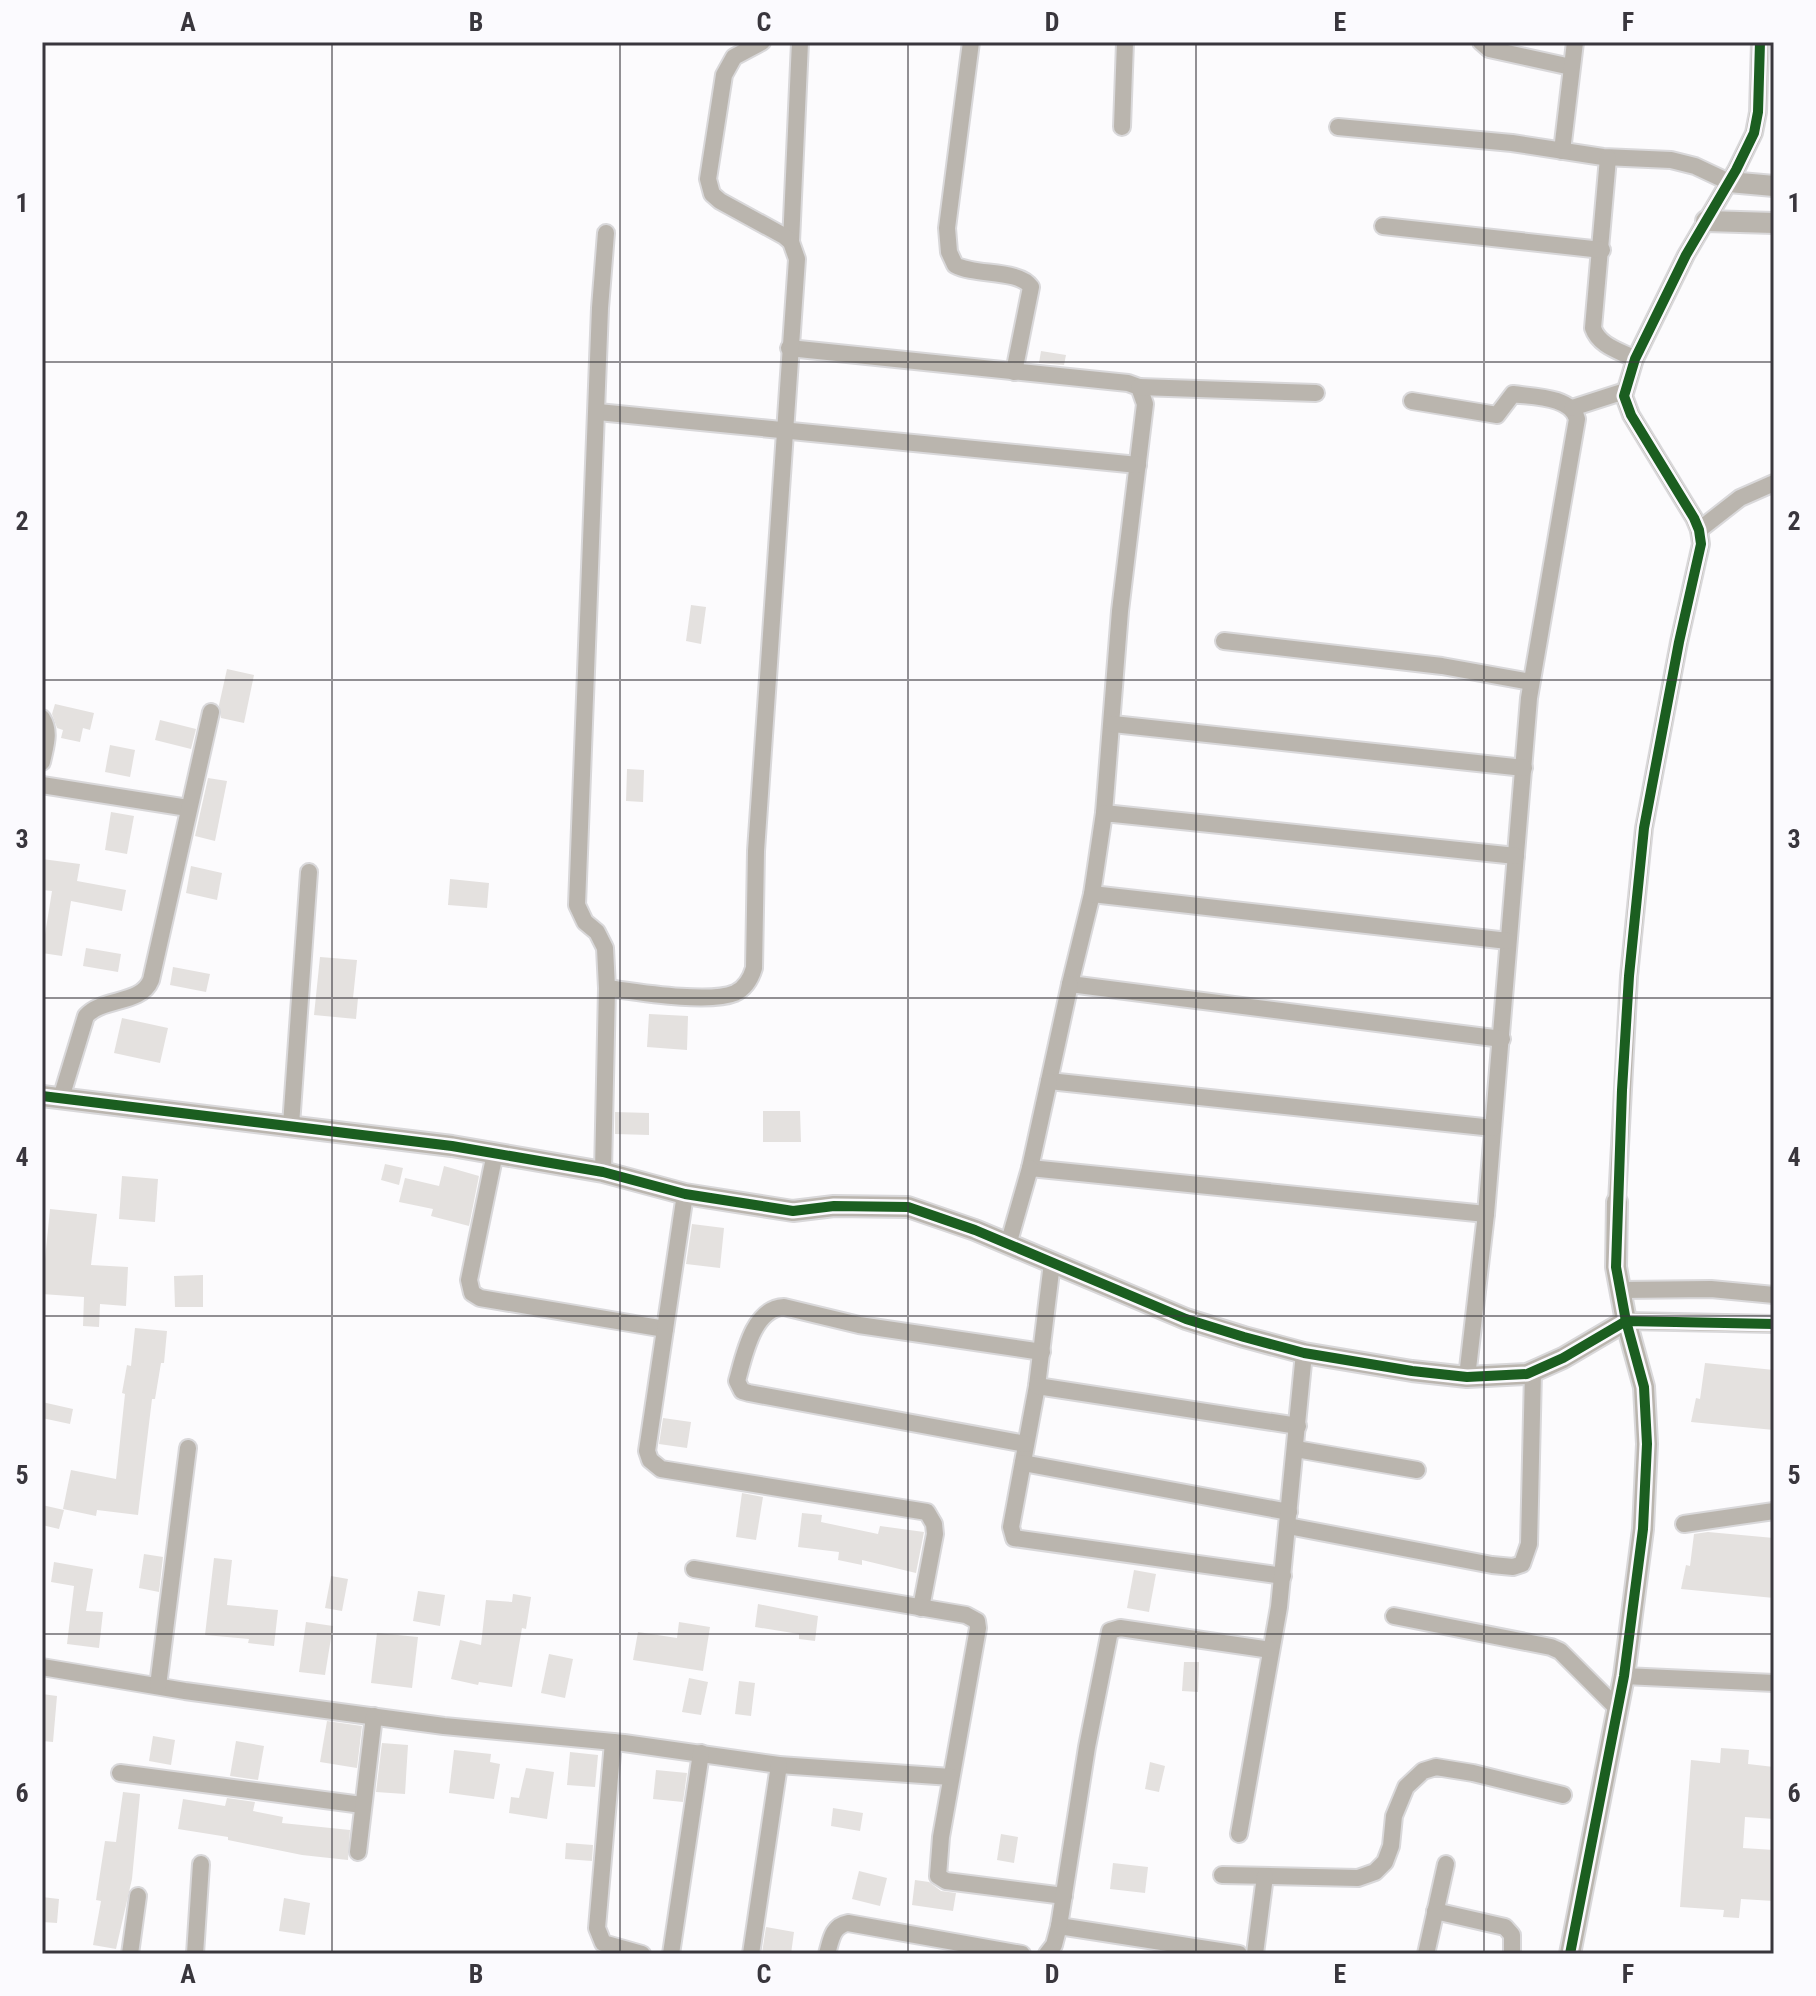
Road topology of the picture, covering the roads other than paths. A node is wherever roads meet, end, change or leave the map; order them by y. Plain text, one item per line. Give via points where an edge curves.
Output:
1 (762, 42) edge
2 (800, 42) edge
3 (971, 42) edge
4 (1125, 42) edge
5 (1481, 42) edge
6 (1575, 42) edge
7 (1760, 42) edge
8 (1571, 67) junction
9 (1122, 127) dead end
10 (1338, 127) dead end
11 (1562, 151) junction
12 (1608, 158) junction
13 (1729, 182) junction
14 (1774, 186) edge
15 (1706, 221) junction
16 (1774, 223) edge
17 (1383, 226) dead end
18 (606, 233) dead end
19 (791, 242) junction
20 (1602, 250) junction
21 (789, 348) junction
22 (1635, 359) junction
23 (1014, 372) junction
24 (1139, 387) junction
25 (1625, 391) junction
26 (1316, 393) dead end
27 (1412, 401) dead end
28 (1572, 408) junction
29 (598, 412) junction
30 (785, 431) junction
31 (1138, 465) junction
32 (1774, 483) edge
33 (1699, 530) junction
34 (1224, 641) dead end
35 (1531, 682) junction
36 (211, 712) dead end
37 (42, 718) edge
38 (1113, 724) junction
39 (42, 762) edge
40 (1524, 768) junction
41 (42, 785) edge
42 (188, 808) junction
43 (1104, 813) junction
44 (1516, 856) junction
45 (309, 872) dead end
46 (1092, 894) junction
47 (1508, 941) junction
48 (1070, 984) junction
49 (607, 988) junction
50 (1502, 1039) junction
51 (1049, 1081) junction
52 (52, 1097) edge
53 (291, 1125) junction
54 (1493, 1128) junction
55 (495, 1153) junction
56 (1030, 1168) junction
57 (603, 1172) junction
58 (685, 1194) junction
59 (1617, 1202) joint
60 (1486, 1214) junction
61 (1008, 1245) junction
62 (1052, 1263) junction
63 (1620, 1290) junction
64 (1774, 1295) edge
65 (1626, 1321) junction
66 (1774, 1324) edge
67 (665, 1329) junction
68 (1042, 1352) junction
69 (1304, 1353) junction
70 (1533, 1372) junction
71 (1467, 1377) junction
72 (1037, 1386) junction
73 (1298, 1426) junction
74 (1026, 1444) junction
75 (188, 1448) dead end
76 (1296, 1449) junction
77 (1023, 1463) junction
78 (1417, 1470) dead end
79 (1774, 1511) edge
80 (1288, 1519) junction
81 (1684, 1524) dead end
82 (694, 1569) dead end
83 (1283, 1576) junction
84 (921, 1608) junction
85 (1394, 1616) dead end
86 (1271, 1650) junction
87 (42, 1667) edge
88 (1624, 1676) junction
89 (1774, 1683) edge
90 (158, 1686) junction
91 (1618, 1709) junction
92 (374, 1716) junction
93 (613, 1742) junction
94 (701, 1753) junction
95 (779, 1765) junction
96 (120, 1773) dead end
97 (951, 1777) junction
98 (1563, 1795) dead end
99 (362, 1805) junction
100 (1239, 1834) dead end
101 (358, 1852) dead end
102 (201, 1864) dead end
103 (1446, 1864) dead end
104 (1222, 1875) dead end
105 (1265, 1876) junction
106 (138, 1896) dead end
107 (1064, 1896) junction
108 (1435, 1911) junction
109 (1059, 1926) junction
110 (130, 1954) edge
111 (195, 1954) edge
112 (642, 1954) edge
113 (671, 1954) edge
114 (751, 1954) edge
115 (827, 1954) edge
116 (1022, 1954) edge
117 (1047, 1954) edge
118 (1239, 1954) edge
119 (1255, 1954) edge
120 (1426, 1954) edge
121 (1512, 1954) edge
122 (1570, 1954) edge

1 - 19 street via 734,57 724,75 708,179 720,201
2 - 19 street
3 - 23 street via 948,244 955,265 964,270 1021,279 1031,287
4 - 9 street
5 - 8 street via 1489,49
6 - 8 street
7 - 13 street via 1754,133
8 - 11 street
10 - 11 street
11 - 12 street
12 - 13 street via 1685,162
12 - 20 street
13 - 14 street
13 - 15 street
15 - 16 street
15 - 22 street
17 - 20 street
18 - 29 street
19 - 21 street via 797,259
20 - 22 street via 1593,328 1605,344
21 - 23 street
21 - 30 street
22 - 25 street
23 - 24 street
24 - 26 street
24 - 31 street via 1145,404
25 - 28 street
25 - 33 street via 1631,415
27 - 28 street via 1497,415 1513,394
28 - 35 street via 1577,419
29 - 30 street
29 - 49 street via 577,905 605,948
30 - 31 street
30 - 49 street via 756,851 754,968 743,987 716,997
31 - 38 street
32 - 33 street via 1740,498
33 - 59 street via 1697,567 1644,828 1629,976
34 - 35 street via 1442,666
35 - 40 street
36 - 42 street
37 - 39 street via 47,736
38 - 40 street
38 - 43 street
40 - 44 street
41 - 42 street
42 - 52 street via 149,986 86,1016
43 - 44 street
43 - 46 street
44 - 47 street
45 - 53 street
46 - 47 street
46 - 48 street
47 - 50 street
48 - 50 street
48 - 51 street
49 - 57 street
50 - 54 street
51 - 54 street
51 - 56 street
52 - 53 street
53 - 55 street
54 - 60 street
55 - 57 street
55 - 67 street via 469,1280 472,1293
56 - 60 street
56 - 61 street
57 - 58 street
58 - 61 street via 793,1211 908,1207
58 - 67 street
59 - 63 street
60 - 71 street
61 - 62 street
62 - 68 street
62 - 69 street via 1186,1319
63 - 64 street
63 - 65 street
65 - 66 street
65 - 70 street
65 - 88 street via 1644,1387 1647,1444 1643,1529
67 - 84 street via 647,1451 653,1464 927,1512 935,1534
68 - 72 street
68 - 74 street via 773,1307 761,1318 737,1381 749,1393
69 - 71 street
69 - 73 street
70 - 71 street
70 - 80 street via 1529,1544 1522,1564 1492,1565
72 - 73 street
72 - 74 street
73 - 76 street
74 - 77 street
75 - 90 street
76 - 78 street
76 - 80 street
77 - 80 street
77 - 83 street via 1011,1527 1014,1538
79 - 81 street
80 - 83 street
82 - 84 street
83 - 86 street
84 - 97 street via 977,1621
85 - 91 street via 1551,1647
86 - 100 street
86 - 107 street via 1120,1628 1110,1631
87 - 90 street
88 - 89 street
88 - 91 street
90 - 92 street
91 - 122 street
92 - 93 street
92 - 99 street
93 - 94 street
93 - 112 street via 597,1928 603,1943
94 - 95 street
94 - 113 street
95 - 97 street
95 - 114 street
96 - 99 street
97 - 107 street via 937,1870 941,1879
98 - 105 street via 1436,1767 1406,1787 1394,1816 1391,1846 1375,1872 1358,1878
99 - 101 street
102 - 111 street
103 - 108 street
104 - 105 street
105 - 119 street
106 - 110 street
107 - 109 street
108 - 120 street
108 - 121 street via 1505,1927 1512,1935
109 - 117 street
109 - 118 street
115 - 116 street via 834,1931 848,1923

